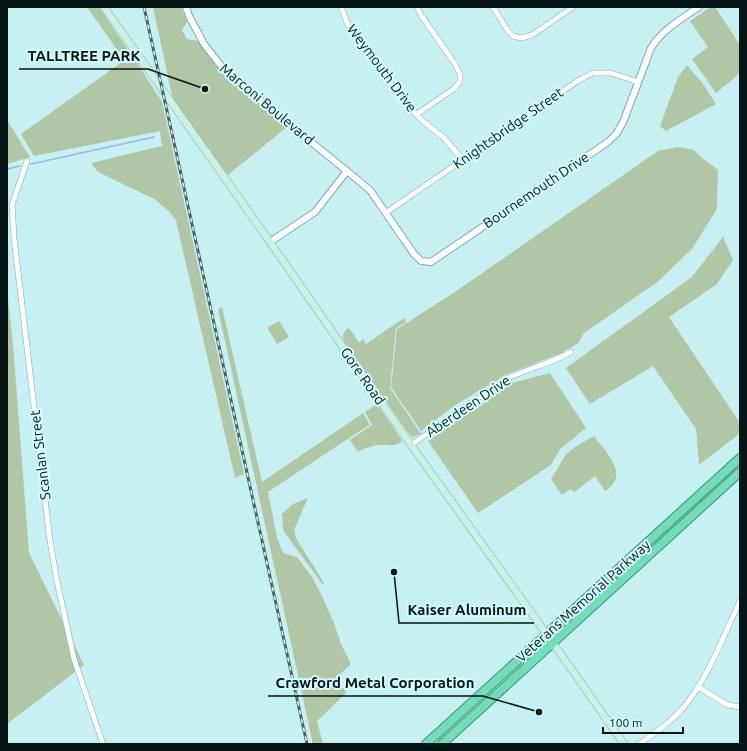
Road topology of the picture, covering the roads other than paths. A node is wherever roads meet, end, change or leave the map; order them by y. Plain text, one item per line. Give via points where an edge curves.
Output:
1 (104, 7) edge
2 (186, 7) edge
3 (341, 7) edge
4 (417, 7) edge
5 (493, 7) edge
6 (573, 7) edge
7 (699, 7) edge
8 (638, 82) junction
9 (416, 114) junction
10 (462, 160) junction
11 (27, 161) dead end
12 (348, 171) junction
13 (386, 212) junction
14 (270, 242) junction
15 (571, 352) dead end
16 (411, 445) junction
17 (740, 458) edge
18 (740, 472) edge
19 (740, 601) edge
20 (547, 634) junction
21 (553, 642) junction
22 (698, 687) junction
23 (740, 707) edge
24 (104, 744) edge
25 (426, 744) edge
26 (442, 744) edge
27 (624, 744) edge
28 (639, 744) edge

1 - 14 main road, Gore Road
2 - 12 street, Marconi Boulevard via 204,44 222,67
3 - 9 street, Weymouth Drive via 348,24
4 - 9 street via 455,64 460,81 455,88
5 - 6 street via 513,36 521,38 532,36
7 - 8 street, Bournemouth Drive via 656,39
8 - 10 street, Knightsbridge Street via 611,73 593,73
8 - 13 street, Bournemouth Drive via 624,120 608,142 431,262 417,258
9 - 10 street, Weymouth Drive via 444,138
10 - 13 street, Knightsbridge Street
11 - 24 street, Scanlan Street via 12,205 50,541 74,659
12 - 13 street, Bournemouth Drive via 370,190
12 - 14 street via 315,212
14 - 16 main road, Gore Road
15 - 16 street, Aberdeen Drive via 504,380
16 - 20 main road, Gore Road
17 - 20 highway, Veterans Memorial Parkway
18 - 21 highway, Veterans Memorial Parkway
19 - 22 street via 713,661
20 - 21 main road, Gore Road
20 - 25 highway, Veterans Memorial Parkway
21 - 26 highway, Veterans Memorial Parkway
21 - 27 main road, Gore Road
22 - 23 street via 728,705
22 - 28 street via 662,728

